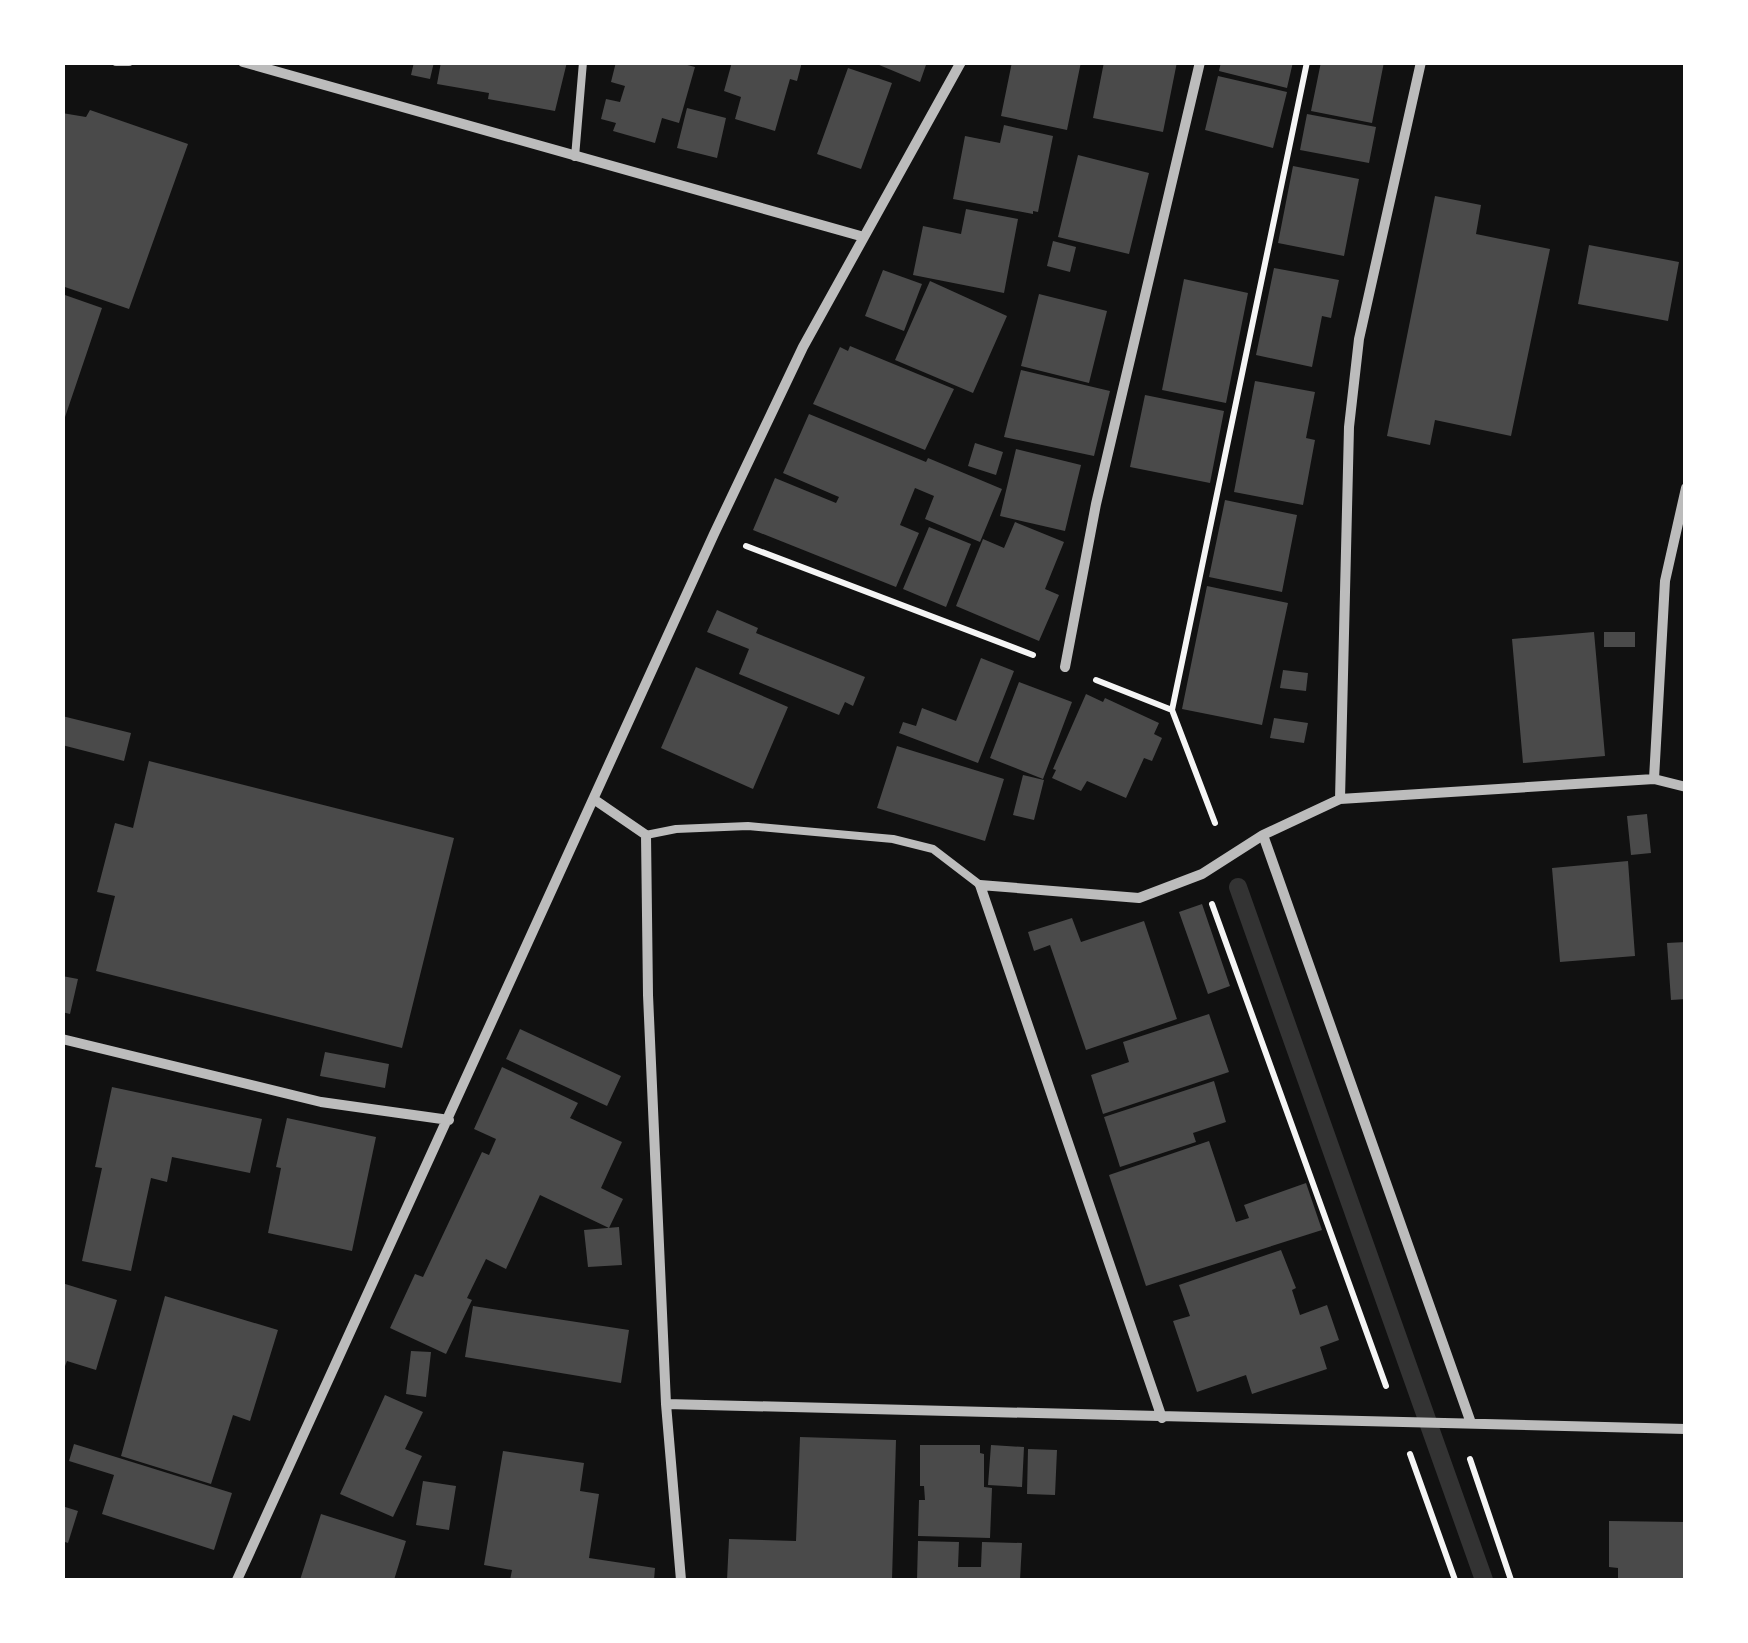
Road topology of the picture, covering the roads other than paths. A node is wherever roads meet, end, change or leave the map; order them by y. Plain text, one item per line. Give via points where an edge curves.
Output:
1 (116, 62) edge
2 (129, 62) edge
3 (243, 62) edge
4 (583, 62) edge
5 (961, 62) edge
6 (1200, 62) edge
7 (1421, 62) edge
8 (575, 157) junction
9 (864, 237) junction
10 (1686, 488) edge
11 (1065, 667) road end
12 (1654, 779) junction
13 (1686, 787) edge
14 (595, 800) junction
15 (1340, 800) junction
16 (646, 835) junction
17 (1263, 835) junction
18 (980, 885) junction
19 (62, 1039) edge
20 (449, 1120) junction
21 (666, 1404) junction
22 (1162, 1418) junction
23 (1471, 1423) junction
24 (1686, 1429) edge
25 (236, 1580) edge
26 (680, 1580) edge

1 - 2 lane
3 - 8 street
4 - 8 lane
5 - 9 street
6 - 11 street via 1096,504
7 - 15 street via 1359,339 1348,428
8 - 9 street
9 - 14 street via 803,347
10 - 12 street via 1666,581
12 - 13 street
12 - 15 street
14 - 16 street
14 - 20 street
15 - 17 street
16 - 18 lane via 748,826 893,838 933,849
16 - 21 street
17 - 18 street via 1202,874 1139,898
17 - 23 street
18 - 22 street
19 - 20 street via 321,1102
20 - 25 street
21 - 22 street
21 - 26 street
22 - 23 street
23 - 24 street

